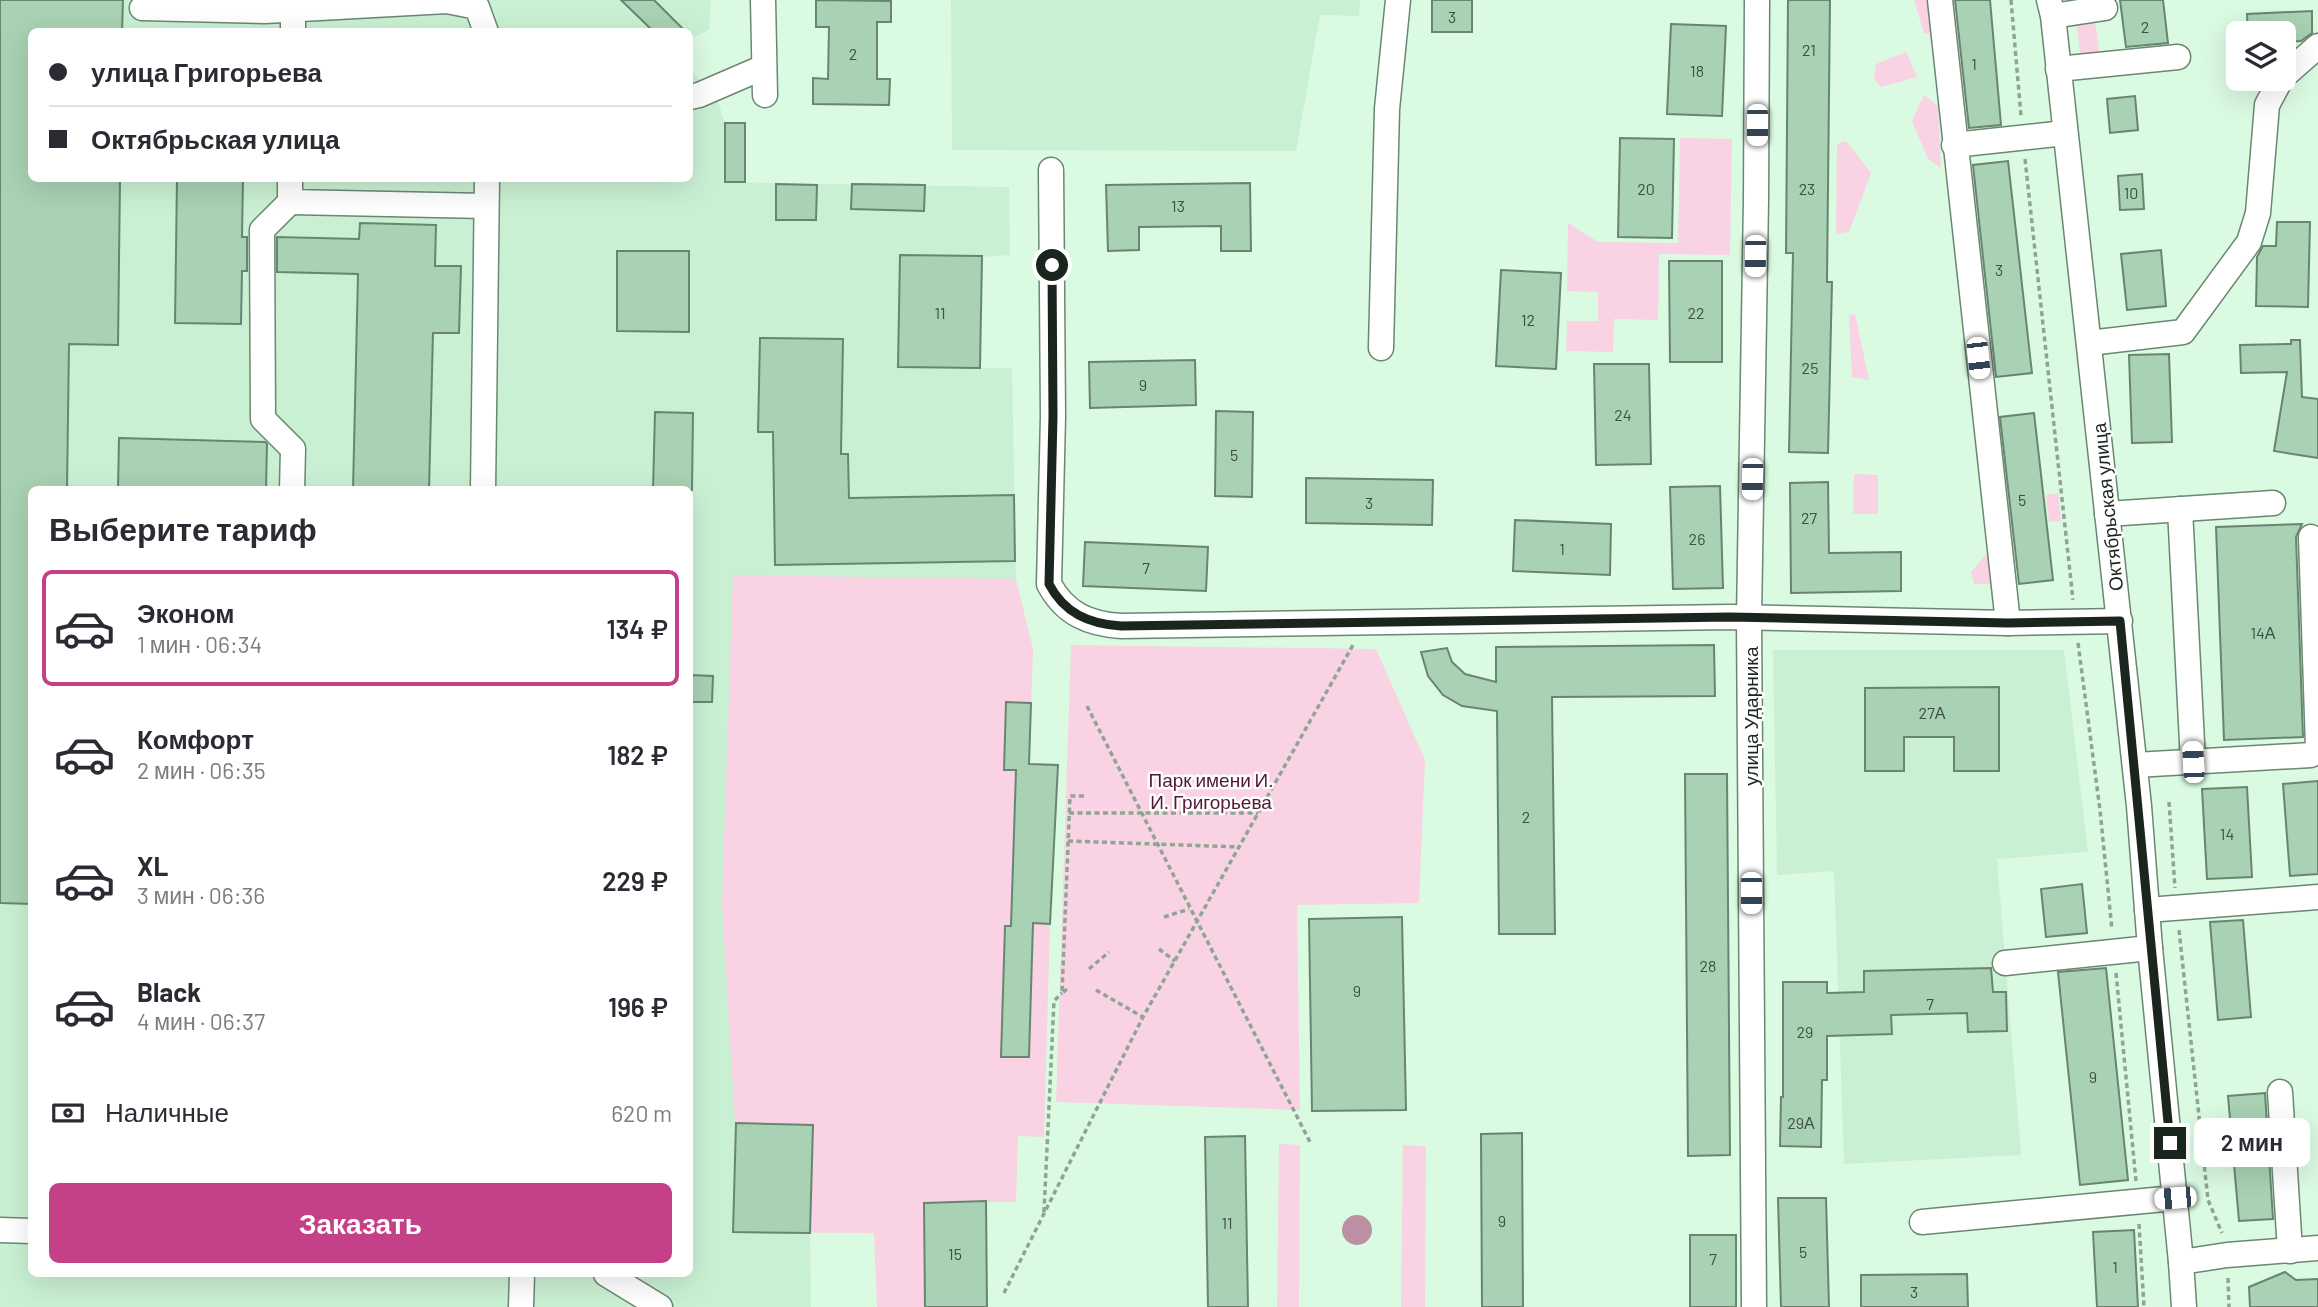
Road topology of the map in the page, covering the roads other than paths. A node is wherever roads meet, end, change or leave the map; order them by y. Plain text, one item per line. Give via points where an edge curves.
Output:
1 (763, 0) edge
2 (1398, 0) edge
3 (1757, 0) edge
4 (1940, 0) edge
5 (356, 3) edge
6 (142, 8) dead end
7 (2051, 8) edge
8 (2105, 8) dead end
9 (293, 21) edge
10 (485, 28) edge
11 (2318, 46) edge
12 (2178, 57) dead end
13 (2296, 65) edge
14 (764, 67) junction
15 (2059, 69) junction
16 (2274, 91) edge
17 (765, 95) dead end
18 (693, 96) edge
19 (2066, 134) junction
20 (1954, 145) junction
21 (1051, 170) dead end
22 (487, 182) edge
23 (290, 190) edge
24 (486, 206) junction
25 (2089, 343) junction
26 (1381, 348) dead end
27 (292, 486) edge
28 (483, 486) edge
29 (2273, 503) dead end
30 (2180, 509) junction
31 (2107, 514) junction
32 (2311, 537) dead end
33 (1749, 618) junction
34 (2316, 620) edge
35 (2120, 621) junction
36 (2008, 623) junction
37 (2193, 762) junction
38 (2135, 765) junction
39 (2318, 897) edge
40 (2147, 909) junction
41 (2150, 948) junction
42 (2005, 963) dead end
43 (2280, 1092) dead end
44 (2175, 1198) junction
45 (1922, 1222) dead end
46 (0, 1230) edge
47 (28, 1231) edge
48 (2318, 1248) edge
49 (2290, 1251) junction
50 (2181, 1262) junction
51 (522, 1277) edge
52 (611, 1277) edge
53 (521, 1307) edge
54 (660, 1307) edge
55 (1754, 1307) edge
56 (2184, 1307) edge

1 - 14 street
2 - 26 street via 1387,109
3 - 33 street, улица Ударника
4 - 20 street
5 - 9 street
5 - 10 street via 447,1 477,7
6 - 9 street via 265,12
7 - 8 street
7 - 15 street, Октябрьская улица
11 - 13 street
12 - 15 street
14 - 17 street
14 - 18 street
15 - 19 street, Октябрьская улица
16 - 25 street via 2267,105 2258,213 2242,252 2183,332
19 - 20 street
19 - 25 street, Октябрьская улица
20 - 36 street
21 - 33 street via 1049,584 1056,598 1078,616 1103,625
22 - 24 street
23 - 24 street
23 - 27 street via 262,230 263,419 293,450
24 - 28 street
25 - 31 street, Октябрьская улица
29 - 30 street
30 - 31 street
30 - 37 street
31 - 35 street, Октябрьская улица
32 - 34 street
33 - 36 street
33 - 55 street, улица Ударника
34 - 37 street via 2318,747 2311,755
35 - 36 street
35 - 38 street, Октябрьская улица
37 - 38 street
38 - 40 street, Октябрьская улица
39 - 40 street
40 - 41 street, Октябрьская улица
41 - 42 street
41 - 44 street, Октябрьская улица
43 - 49 street
44 - 45 street
44 - 50 street, Октябрьская улица
46 - 47 street
48 - 49 street
49 - 50 street
50 - 56 street, Октябрьская улица
51 - 53 street
52 - 54 street

